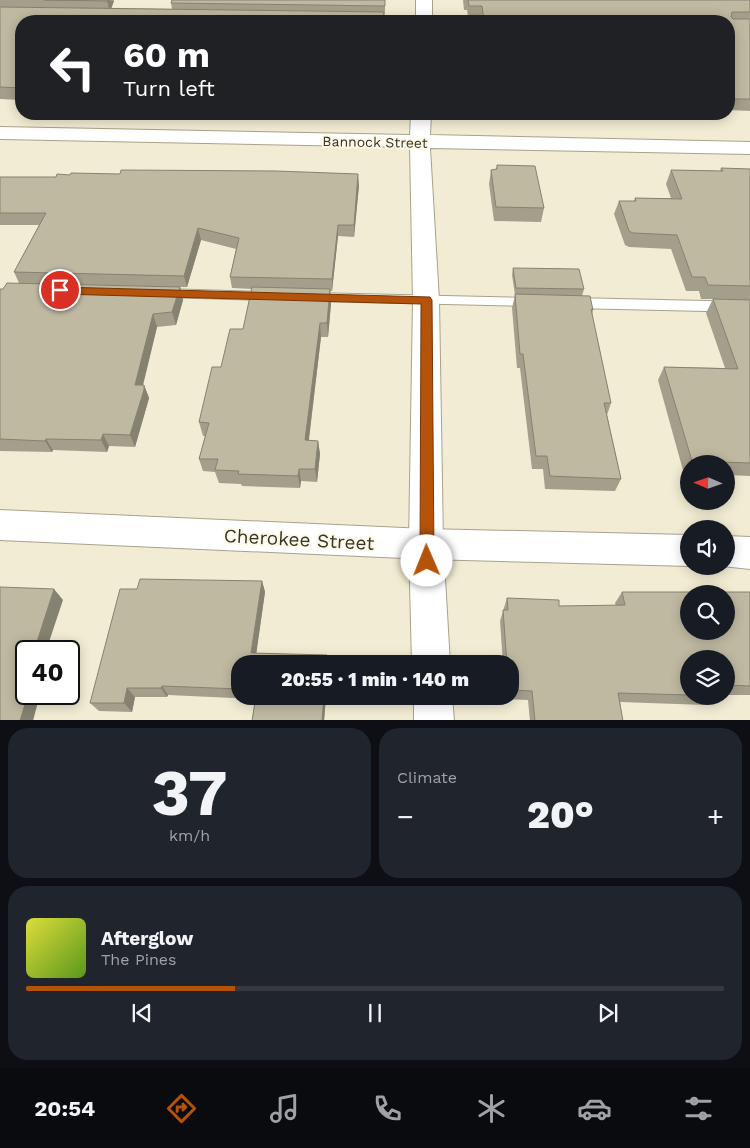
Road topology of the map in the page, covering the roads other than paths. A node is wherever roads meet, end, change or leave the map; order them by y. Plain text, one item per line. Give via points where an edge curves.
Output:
1 (424, 0) edge
2 (424, 15) edge
3 (421, 120) edge
4 (0, 134) edge
5 (420, 143) junction
6 (750, 148) edge
7 (149, 293) edge
8 (278, 296) edge
9 (298, 297) edge
10 (426, 300) junction
11 (750, 307) edge
12 (0, 525) edge
13 (426, 544) junction
14 (680, 551) edge
15 (735, 552) edge
16 (750, 553) edge
17 (432, 655) edge
18 (433, 705) edge
19 (434, 720) edge

1 - 2 street
3 - 5 street
4 - 5 street, Bannock Street
5 - 6 street, Bannock Street
5 - 10 street
7 - 8 lane
9 - 10 lane
10 - 11 lane
10 - 13 street
12 - 13 street, Cherokee Street
13 - 14 street, Cherokee Street
13 - 17 street
15 - 16 street
18 - 19 street

